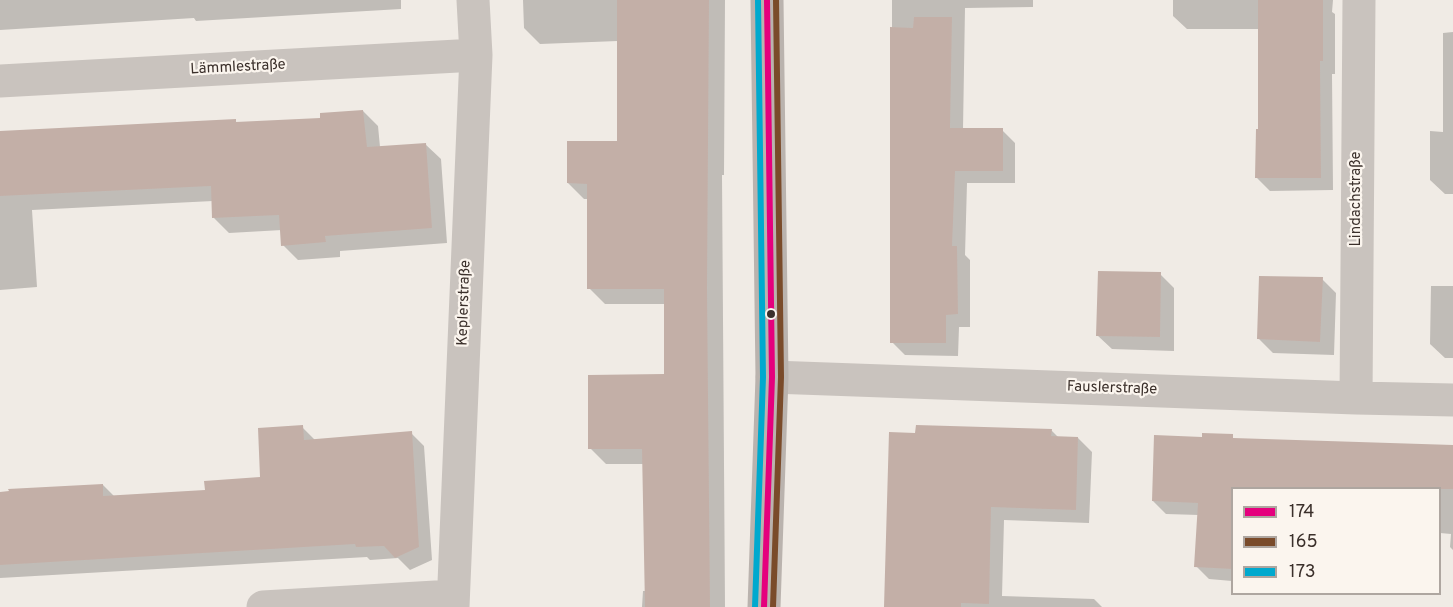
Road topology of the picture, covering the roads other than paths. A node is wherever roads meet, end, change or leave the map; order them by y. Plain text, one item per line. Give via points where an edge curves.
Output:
1 (473, 0) edge
2 (767, 0) edge
3 (1359, 0) edge
4 (476, 55) junction
5 (0, 81) edge
6 (772, 377) junction
7 (1356, 398) junction
8 (1453, 400) edge
9 (453, 602) edge
10 (262, 607) edge
11 (764, 607) edge

1 - 4 street, Keplerstraße
2 - 6 main road
3 - 7 street, Lindachstraße
4 - 5 street, Lämmlestraße
4 - 9 street, Keplerstraße
6 - 7 street, Fauslerstraße
6 - 11 main road
7 - 8 street, Fauslerstraße
9 - 10 street

